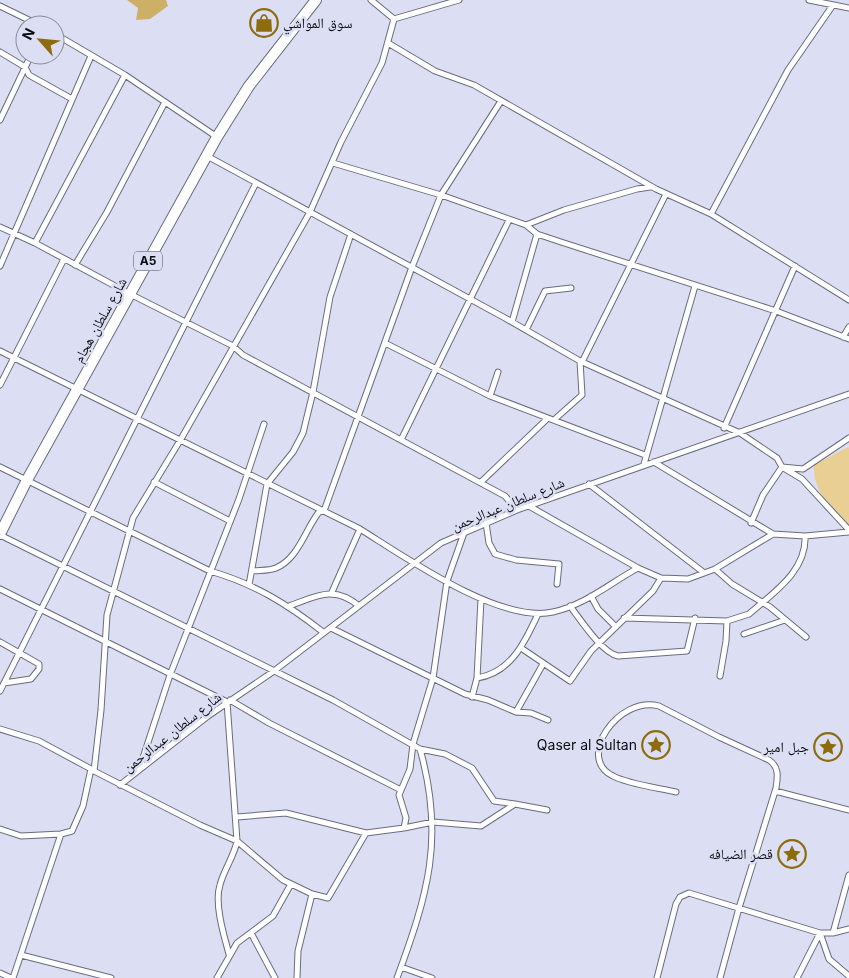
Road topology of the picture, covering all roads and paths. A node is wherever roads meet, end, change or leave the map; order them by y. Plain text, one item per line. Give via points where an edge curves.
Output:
1 (316, 0) edge
2 (371, 0) edge
3 (459, 0) edge
4 (809, 0) edge
5 (833, 5) junction
6 (0, 6) edge
7 (849, 8) edge
8 (18, 15) edge
9 (394, 19) junction
10 (65, 40) edge
11 (388, 43) junction
12 (0, 52) edge
13 (91, 56) junction
14 (25, 67) junction
15 (125, 75) junction
16 (72, 99) junction
17 (501, 101) junction
18 (165, 102) junction
19 (0, 120) edge
20 (217, 137) junction
21 (206, 155) junction
22 (333, 163) junction
23 (256, 183) junction
24 (656, 189) junction
25 (666, 194) junction
26 (441, 195) junction
27 (310, 212) junction
28 (711, 214) junction
29 (509, 220) junction
30 (526, 225) junction
31 (0, 227) edge
32 (15, 234) junction
33 (351, 234) junction
34 (537, 234) junction
35 (36, 243) junction
36 (64, 259) junction
37 (631, 264) junction
38 (75, 265) junction
39 (0, 266) edge
40 (795, 266) junction
41 (412, 267) junction
42 (695, 286) junction
43 (570, 288) dead end
44 (130, 294) junction
45 (470, 300) junction
46 (849, 300) edge
47 (776, 311) junction
48 (185, 322) junction
49 (512, 322) junction
50 (849, 328) edge
51 (526, 330) junction
52 (843, 337) junction
53 (849, 339) edge
54 (385, 343) junction
55 (233, 346) junction
56 (0, 351) edge
57 (13, 358) junction
58 (581, 362) junction
59 (436, 370) junction
60 (498, 372) dead end
61 (0, 384) edge
62 (78, 388) junction
63 (313, 392) junction
64 (849, 394) edge
65 (490, 396) junction
66 (662, 400) junction
67 (357, 416) junction
68 (137, 418) junction
69 (547, 419) junction
70 (555, 419) junction
71 (264, 424) dead end
72 (724, 428) junction
73 (740, 433) junction
74 (849, 438) edge
75 (181, 439) junction
76 (401, 440) junction
77 (645, 455) junction
78 (654, 462) junction
79 (644, 464) junction
80 (0, 467) edge
81 (782, 467) junction
82 (248, 474) junction
83 (27, 480) junction
84 (154, 482) junction
85 (481, 482) junction
86 (267, 484) junction
87 (589, 484) junction
88 (529, 506) junction
89 (517, 510) junction
90 (324, 511) junction
91 (91, 512) junction
92 (230, 521) junction
93 (486, 523) junction
94 (751, 523) junction
95 (360, 529) junction
96 (849, 531) edge
97 (128, 532) junction
98 (464, 533) junction
99 (773, 534) junction
100 (0, 535) edge
101 (805, 536) junction
102 (416, 564) junction
103 (63, 567) junction
104 (638, 568) junction
105 (715, 569) junction
106 (210, 571) junction
107 (252, 571) junction
108 (703, 572) junction
109 (661, 578) junction
110 (446, 581) junction
111 (557, 584) dead end
112 (249, 585) junction
113 (0, 589) edge
114 (113, 590) junction
115 (332, 592) junction
116 (590, 596) junction
117 (481, 599) junction
118 (762, 602) junction
119 (290, 606) junction
120 (359, 606) junction
121 (570, 606) junction
122 (42, 610) junction
123 (538, 614) junction
124 (624, 618) junction
125 (695, 618) junction
126 (785, 620) junction
127 (727, 621) junction
128 (616, 626) junction
129 (188, 628) junction
130 (331, 628) junction
131 (324, 632) junction
132 (744, 634) dead end
133 (806, 637) dead end
134 (0, 642) edge
135 (107, 643) junction
136 (600, 643) junction
137 (521, 648) junction
138 (20, 652) junction
139 (543, 664) junction
140 (274, 671) junction
141 (170, 675) junction
142 (720, 676) dead end
143 (432, 678) junction
144 (477, 678) junction
145 (4, 683) junction
146 (0, 691) edge
147 (472, 697) junction
148 (228, 701) junction
149 (516, 712) junction
150 (548, 720) dead end
151 (0, 730) edge
152 (413, 744) junction
153 (420, 749) junction
154 (92, 770) junction
155 (139, 771) junction
156 (120, 785) junction
157 (401, 790) junction
158 (775, 791) junction
159 (676, 792) dead end
160 (515, 804) junction
161 (547, 810) dead end
162 (849, 810) edge
163 (236, 817) junction
164 (433, 822) junction
165 (404, 828) junction
166 (0, 829) edge
167 (60, 834) junction
168 (366, 834) junction
169 (238, 841) junction
170 (849, 874) edge
171 (291, 884) junction
172 (312, 894) junction
173 (739, 908) junction
174 (849, 929) edge
175 (251, 933) junction
176 (820, 933) junction
177 (833, 933) junction
178 (21, 954) junction
179 (229, 954) junction
180 (400, 967) junction
181 (0, 973) edge
182 (849, 976) edge
183 (12, 978) edge
184 (111, 978) edge
185 (217, 978) edge
186 (275, 978) edge
187 (297, 978) edge
188 (396, 978) edge
189 (432, 978) edge
190 (657, 978) edge
191 (720, 978) edge
192 (797, 978) edge

1 - 20 highway, شارع سلطان هجام / A5 via 249,86
2 - 9 street
3 - 9 street
4 - 5 street
5 - 7 street
5 - 28 street via 788,70
6 - 8 street
9 - 11 street
10 - 13 street
11 - 17 street via 423,64 474,85
11 - 22 street via 382,63 340,142
12 - 14 street
13 - 15 street
13 - 16 street
14 - 16 street via 29,76
14 - 19 street
15 - 18 street
15 - 35 street
16 - 32 street
17 - 24 street
17 - 26 street
18 - 20 street
18 - 38 street
20 - 21 highway, شارع سلطان هجام / A5
21 - 23 street
21 - 44 highway, شارع سلطان هجام / A5
22 - 26 street
22 - 27 street
23 - 27 street
23 - 48 street
24 - 25 street
24 - 30 street via 647,186 564,210
25 - 28 street
25 - 37 street
26 - 29 street
26 - 41 street
27 - 33 street
27 - 55 street
28 - 40 street
29 - 30 street
29 - 45 street
30 - 34 street
31 - 32 street
32 - 35 street
32 - 39 street
33 - 41 street
33 - 63 street via 330,297
34 - 37 street
34 - 49 street
35 - 36 street
36 - 38 street
36 - 57 street
37 - 42 street
37 - 58 street
38 - 44 street
40 - 46 street
40 - 47 street
41 - 45 street
41 - 54 street
42 - 47 street
42 - 66 street
43 - 51 street via 545,291
44 - 48 street
44 - 62 highway, شارع سلطان هجام / A5
45 - 49 street
45 - 59 street
47 - 52 street
47 - 72 street
48 - 55 street
48 - 68 street
49 - 51 street
50 - 52 street
51 - 58 street
52 - 53 street
54 - 59 street
54 - 67 street
55 - 63 street via 243,355
55 - 75 street
56 - 57 street
57 - 61 street
57 - 62 street
58 - 66 street
58 - 70 street via 582,395
59 - 65 street
59 - 76 street
60 - 65 street
62 - 68 street
62 - 83 highway, شارع سلطان هجام / A5
63 - 67 street
63 - 86 street via 298,444
64 - 73 street, شارع سلطان عبدالرحمن
65 - 69 street
66 - 72 street
66 - 77 street
67 - 76 street
67 - 90 street
68 - 75 street
68 - 91 street
69 - 70 street
69 - 85 street
70 - 77 street
71 - 82 street
72 - 73 street
73 - 78 street, شارع سلطان عبدالرحمن
73 - 81 street via 777,458
74 - 81 street via 803,468
75 - 82 street
75 - 84 street
76 - 85 street
77 - 79 street
78 - 79 street, شارع سلطان عبدالرحمن
78 - 94 street
79 - 87 street, شارع سلطان عبدالرحمن
80 - 83 street
81 - 94 street via 762,495
81 - 96 street via 819,495
82 - 86 street
82 - 92 street
83 - 91 street
83 - 100 highway, شارع سلطان هجام / A5
84 - 92 street
84 - 97 street via 138,506
85 - 89 street via 505,496
86 - 90 street
86 - 107 street
87 - 88 street, شارع سلطان عبدالرحمن
87 - 108 street
88 - 89 street, شارع سلطان عبدالرحمن
88 - 104 street
89 - 93 street, شارع سلطان عبدالرحمن
90 - 95 street
90 - 107 street via 319,512 308,526 293,558 276,568
91 - 97 street
91 - 103 street
92 - 106 street
93 - 98 street, شارع سلطان عبدالرحمن
93 - 111 street via 491,549 496,554 516,560 559,564
94 - 99 street
95 - 102 street
95 - 115 street
96 - 101 street
97 - 106 street
97 - 114 street
98 - 102 street, شارع سلطان عبدالرحمن via 441,544
98 - 110 street
99 - 101 street
99 - 105 street
100 - 103 street
101 - 118 street via 806,546 797,569
102 - 110 street
102 - 120 street, شارع سلطان عبدالرحمن
103 - 114 street
103 - 122 street
104 - 109 street
104 - 116 street
105 - 108 street
105 - 118 street via 732,584
106 - 112 street
106 - 129 street
107 - 112 street
108 - 109 street via 688,578
109 - 124 street via 653,591
110 - 117 street
110 - 143 street
112 - 119 street
113 - 122 street
114 - 129 street
114 - 135 street via 107,615
115 - 119 street
115 - 120 street
116 - 121 street
116 - 128 street
117 - 123 street
117 - 144 street
118 - 126 street
118 - 127 street via 749,614
119 - 131 street
120 - 130 street, شارع سلطان عبدالرحمن
121 - 123 street
121 - 136 street
122 - 135 street
122 - 138 street
123 - 137 street
124 - 125 street
124 - 128 street
125 - 127 street
125 - 136 street via 690,646 684,652 618,656 612,655
126 - 132 street
126 - 133 street
127 - 142 street
128 - 136 street
129 - 140 street
129 - 141 street
130 - 131 street, شارع سلطان عبدالرحمن
130 - 143 street
131 - 140 street, شارع سلطان عبدالرحمن
134 - 138 street
135 - 141 street
135 - 154 street
136 - 139 street via 570,681
137 - 139 street
137 - 144 street via 496,674
138 - 145 street
138 - 145 street via 39,664 37,674 32,679
139 - 149 street
140 - 148 street, شارع سلطان عبدالرحمن
140 - 152 street
141 - 148 street
141 - 155 street
143 - 147 street
143 - 152 street
144 - 147 street
145 - 146 street
147 - 149 street
148 - 155 street, شارع سلطان عبدالرحمن
148 - 157 street
148 - 163 street
149 - 150 street via 531,713
151 - 154 street via 39,741
152 - 153 street
152 - 157 street via 410,769
153 - 160 street via 445,754 472,768 494,801
153 - 164 street via 431,796
154 - 156 street
154 - 167 street via 83,806 72,831
155 - 156 street, شارع سلطان عبدالرحمن
156 - 169 street
157 - 165 street via 399,795 406,818
158 - 159 street via 778,772 769,760 659,706 649,704 624,712 602,737 599,746 603,767 612,776
158 - 162 street
158 - 173 street
160 - 161 street
160 - 164 street via 481,826
163 - 168 street via 286,813
163 - 169 street
164 - 165 street
164 - 180 street via 428,875
165 - 168 street
166 - 167 street via 21,836
167 - 178 street
168 - 172 street via 332,894 328,898
169 - 171 street
169 - 179 street via 218,894 222,930
170 - 177 street
171 - 172 street
171 - 175 street via 273,916
172 - 187 street via 298,951
173 - 176 street
173 - 190 street via 689,893 680,897
173 - 191 street
174 - 177 street
175 - 179 street
175 - 186 street
176 - 177 street
176 - 182 street via 829,959
176 - 192 street
178 - 183 street
178 - 184 street
179 - 185 street
180 - 188 street
180 - 189 street
181 - 183 street

